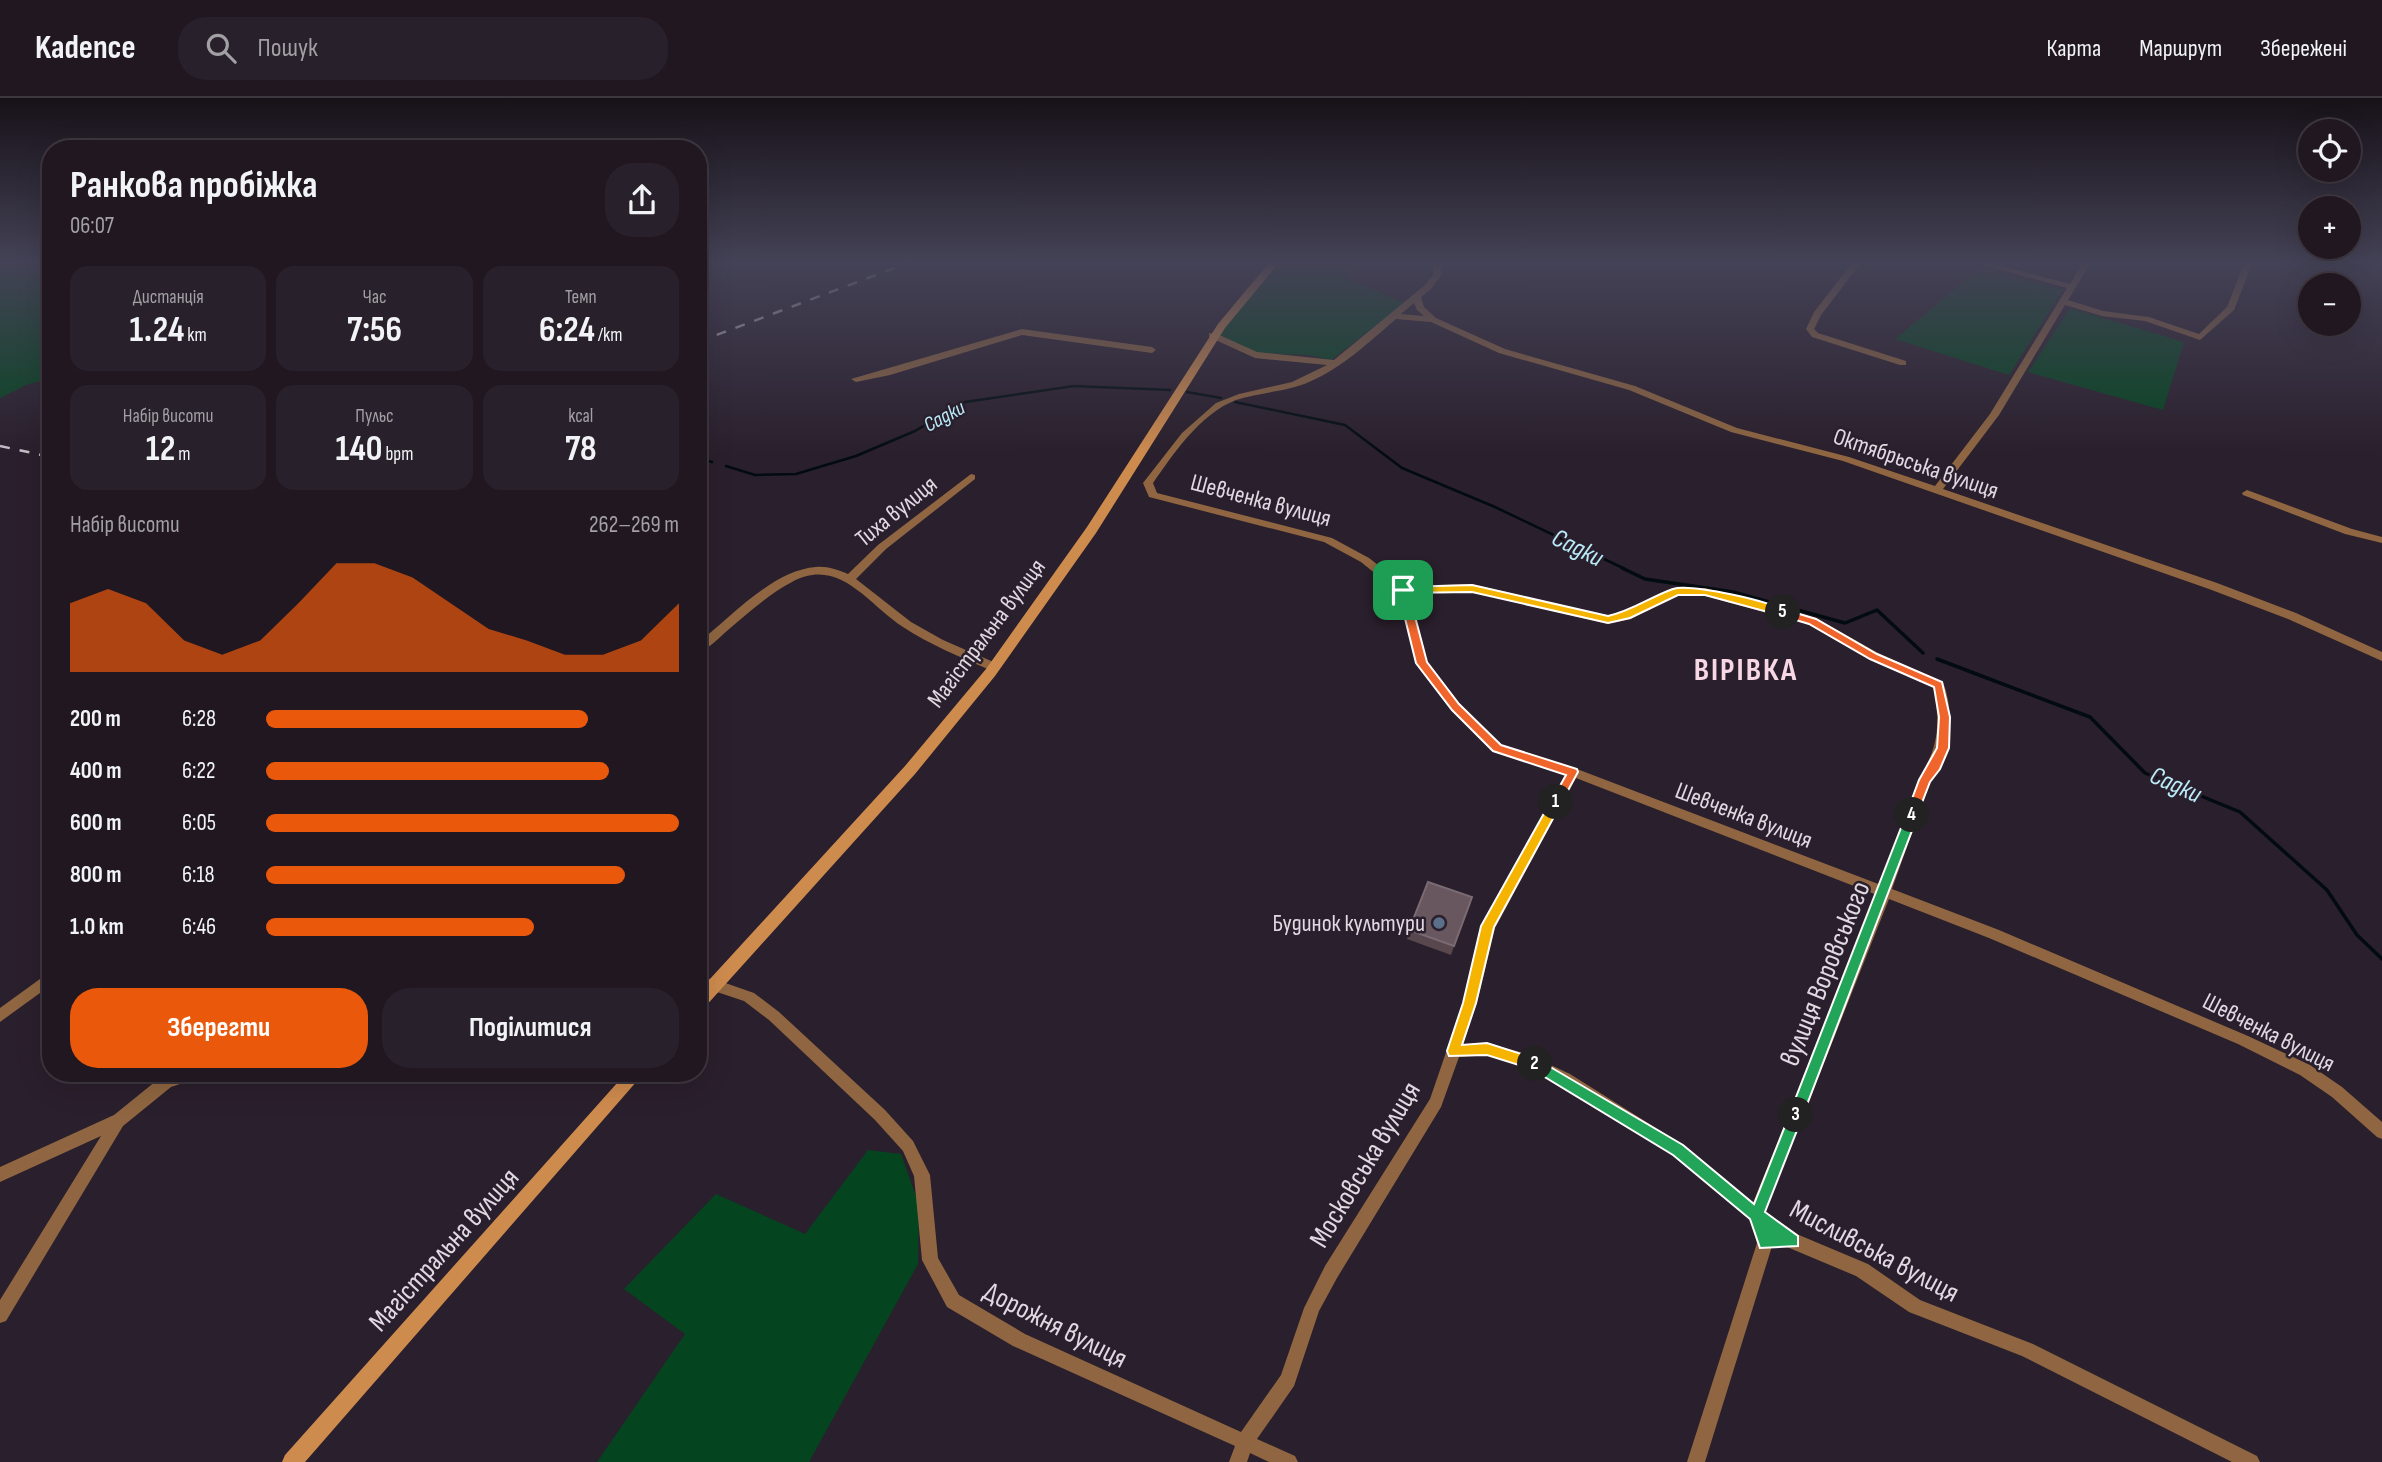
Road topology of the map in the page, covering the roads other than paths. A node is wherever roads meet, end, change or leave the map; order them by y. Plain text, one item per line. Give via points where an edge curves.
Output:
1 (1218, 328) edge
2 (1380, 328) edge
3 (1450, 328) edge
4 (1811, 328) edge
5 (2048, 328) edge
6 (2172, 328) edge
7 (2210, 328) edge
8 (1212, 335) junction
9 (1152, 350) dead end
10 (1336, 363) junction
11 (1903, 363) dead end
12 (856, 379) dead end
13 (971, 477) dead end
14 (1937, 491) junction
15 (2247, 493) dead end
16 (2382, 540) edge
17 (849, 579) junction
18 (1403, 590) junction
19 (707, 642) edge
20 (2382, 657) edge
21 (995, 667) junction
22 (1573, 772) junction
23 (1924, 780) joint
24 (1884, 894) junction
25 (42, 984) edge
26 (707, 984) edge
27 (707, 985) edge
28 (0, 1016) edge
29 (1454, 1051) junction
30 (166, 1082) edge
31 (628, 1082) edge
32 (118, 1121) junction
33 (2382, 1132) edge
34 (0, 1175) edge
35 (1756, 1215) junction
36 (1793, 1241) junction
37 (1765, 1243) junction
38 (0, 1315) edge
39 (1245, 1441) junction
40 (292, 1462) edge
41 (1238, 1462) edge
42 (1289, 1462) edge
43 (1696, 1462) edge
44 (2250, 1462) edge

1 - 8 main road, Магістральна вулиця
2 - 10 street
3 - 14 street, Октябрьська вулиця via 1502,351 1632,388 1734,430 1846,459
4 - 11 street via 1815,335
5 - 14 street via 1994,415
6 - 7 street via 2200,337
8 - 10 street via 1255,355
8 - 21 main road, Магістральна вулиця via 1085,539
9 - 12 street via 1022,332
10 - 18 street, Шевченка вулиця via 1285,389 1228,400 1191,430 1148,483 1153,495 1328,540 1357,555
13 - 17 street, Тиха вулиця
14 - 20 street, Октябрьська вулиця via 2292,616
15 - 16 street
17 - 19 street, Тиха вулиця via 819,570 801,573
17 - 21 street, Тиха вулиця via 873,593 906,624
18 - 22 street, Шевченка вулиця via 1422,663 1456,707 1497,748
18 - 23 street via 1472,588 1608,620 1627,616 1676,592 1705,592 1812,621 1939,685 1943,748
21 - 26 main road, Магістральна вулиця via 942,732
22 - 24 street, Шевченка вулиця
22 - 29 street, Московська вулиця via 1488,926
23 - 24 street, вулиця Воровського
24 - 33 street, Шевченка вулиця via 1994,934 2256,1046 2305,1070
24 - 35 street, вулиця Воровського
25 - 28 street
27 - 39 street, Дорожня вулиця via 749,997 774,1016 908,1146 922,1175 930,1261 953,1301 1019,1340
29 - 35 street, Мисливська вулиця via 1487,1049 1527,1060 1565,1080 1678,1150
29 - 39 street, Московська вулиця via 1436,1102 1312,1308 1288,1380
30 - 32 street
31 - 40 main road, Магістральна вулиця
32 - 34 street
32 - 38 street
35 - 36 street, Мисливська вулиця
35 - 37 street
36 - 37 street
36 - 44 street, Мисливська вулиця via 1862,1270 1915,1306 2027,1350
37 - 43 street
39 - 41 street, Московська вулиця
39 - 42 street, Дорожня вулиця

